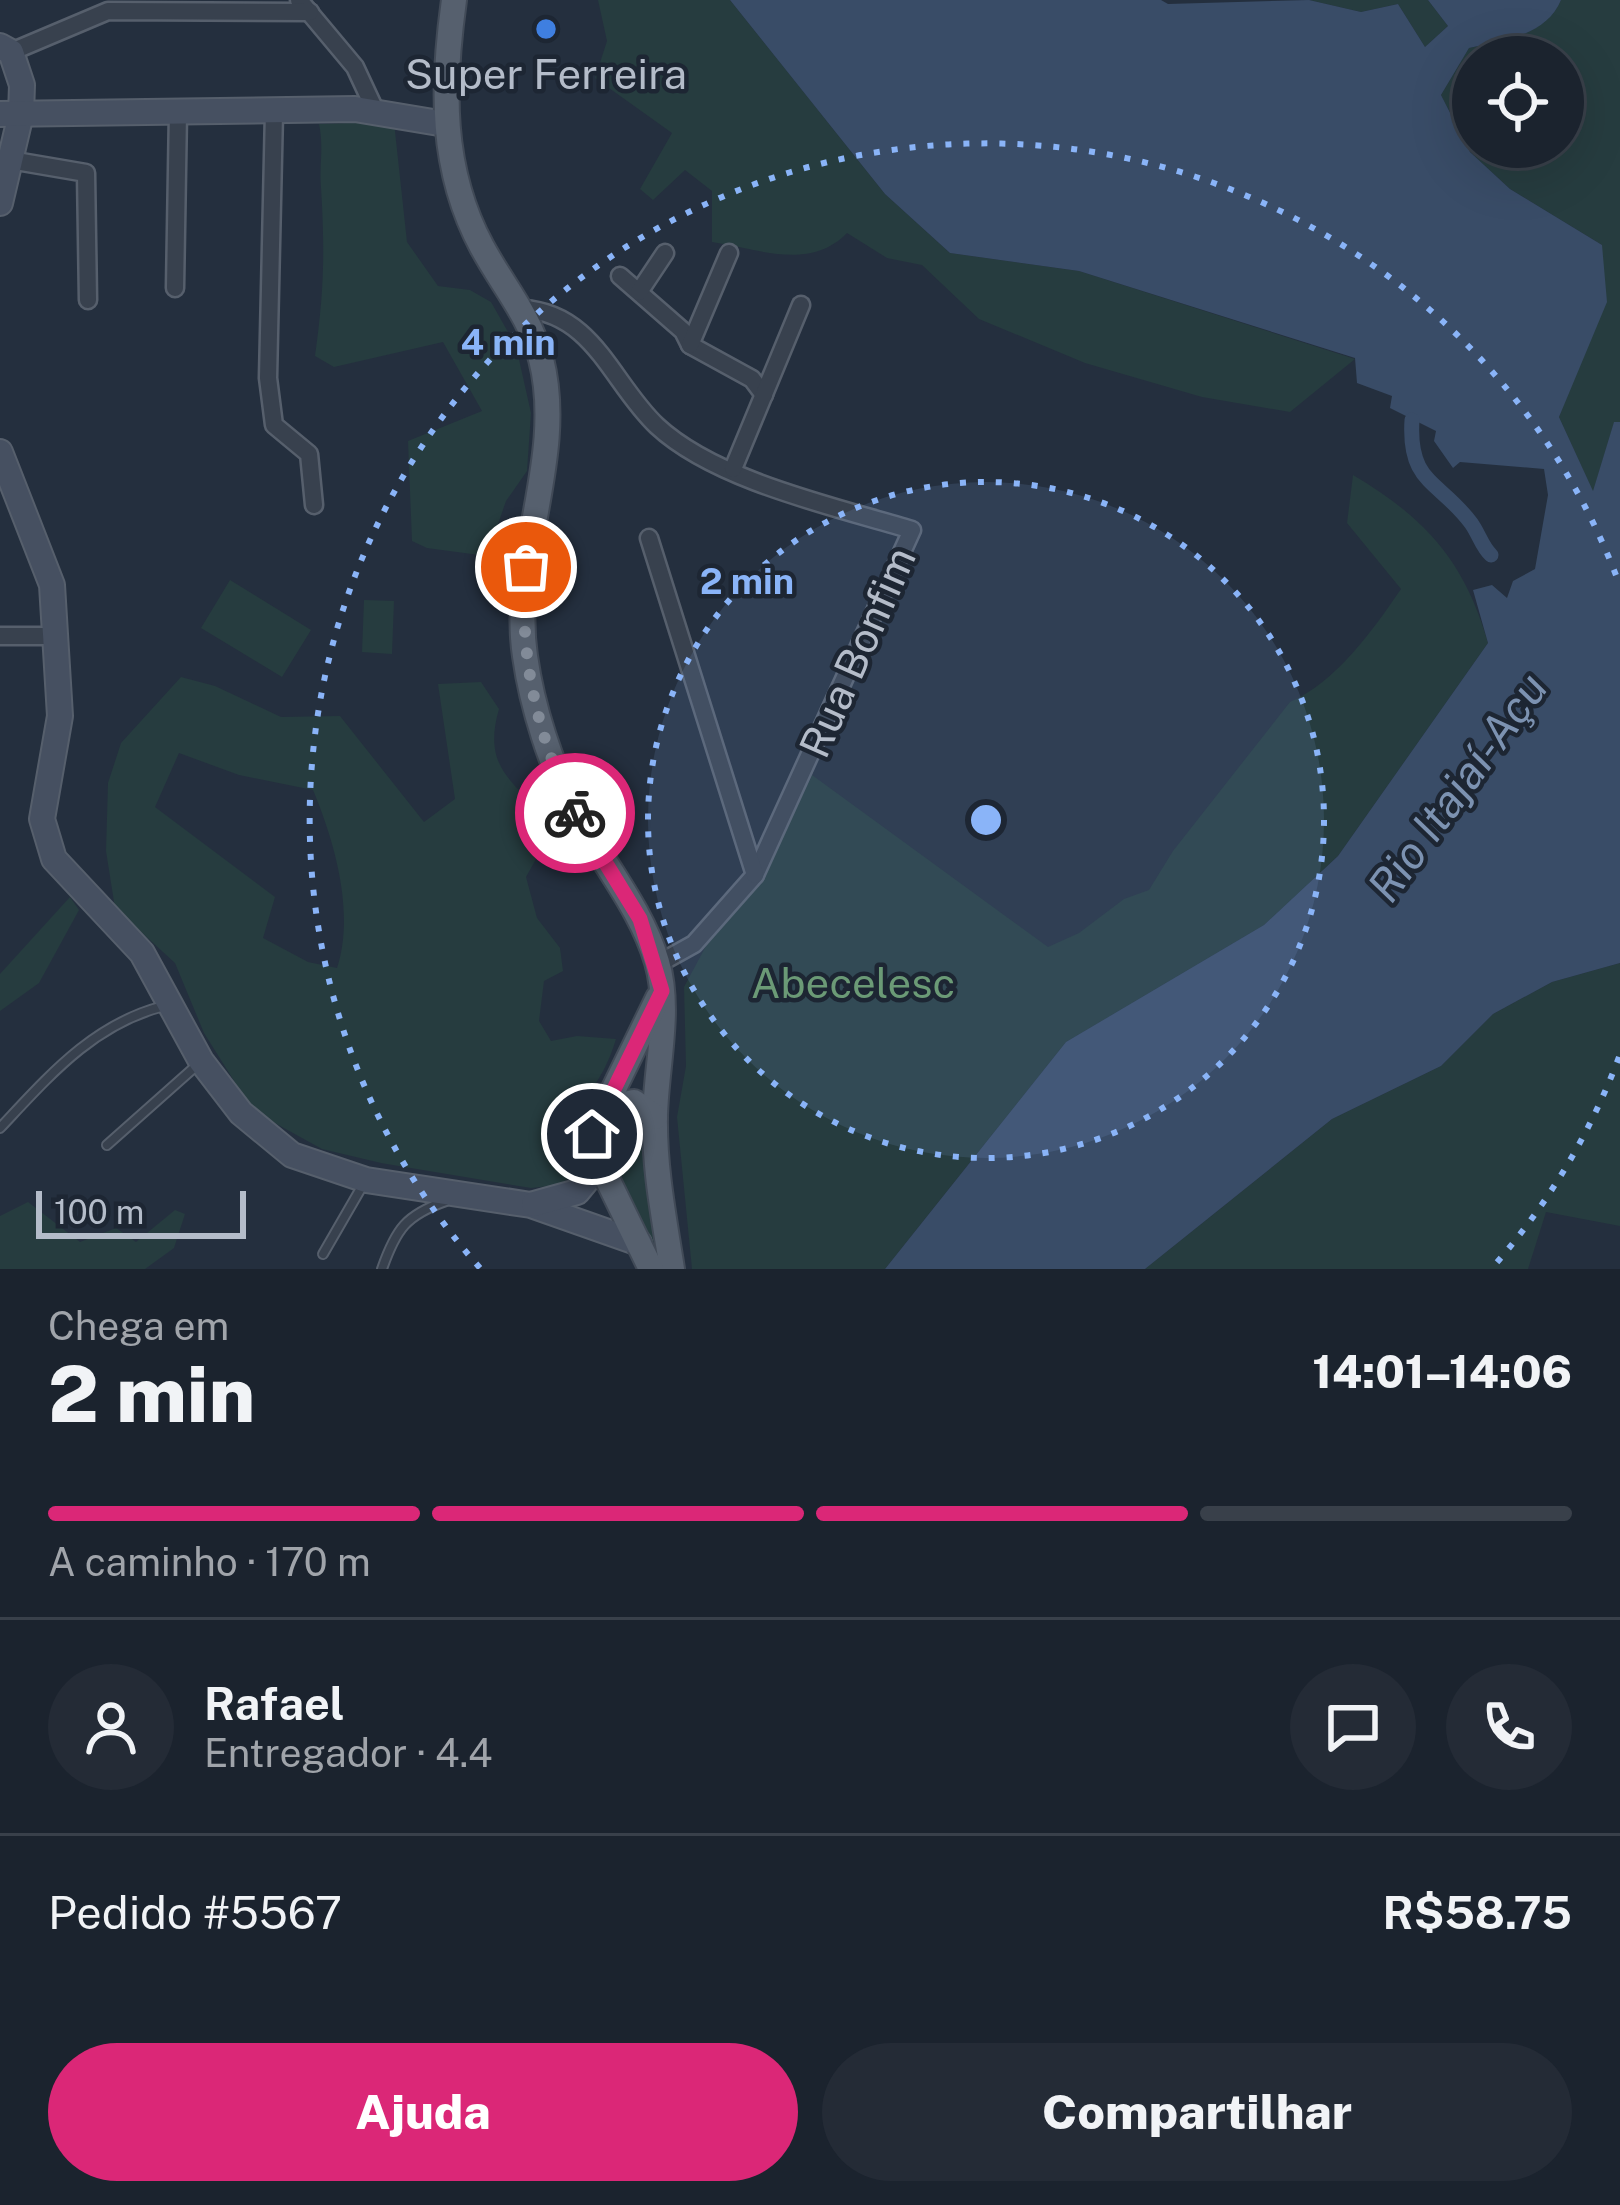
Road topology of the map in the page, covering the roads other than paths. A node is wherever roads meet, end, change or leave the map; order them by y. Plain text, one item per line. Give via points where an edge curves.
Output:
1 (454, 0) edge
2 (304, 6) edge
3 (6, 49) edge
4 (375, 110) junction
5 (178, 112) junction
6 (274, 112) junction
7 (10, 114) edge
8 (445, 124) junction
9 (10, 160) junction
10 (0, 203) edge
11 (664, 253) dead end
12 (729, 253) dead end
13 (620, 276) dead end
14 (176, 288) dead end
15 (638, 292) junction
16 (88, 300) dead end
17 (801, 305) dead end
18 (523, 309) junction
19 (690, 345) junction
20 (764, 395) junction
21 (0, 452) edge
22 (733, 469) junction
23 (314, 505) dead end
24 (649, 538) dead end
25 (57, 635) junction
26 (0, 636) edge
27 (755, 875) junction
28 (658, 964) junction
29 (662, 991) junction
30 (171, 1004) junction
31 (201, 1061) junction
32 (600, 1110) junction
33 (655, 1117) junction
34 (0, 1128) edge
35 (107, 1145) dead end
36 (600, 1165) junction
37 (366, 1180) junction
38 (474, 1195) junction
39 (531, 1204) junction
40 (639, 1243) junction
41 (323, 1254) dead end
42 (382, 1269) edge
43 (651, 1269) edge
44 (672, 1269) edge

1 - 8 main road
2 - 3 street via 108,10
2 - 4 street via 355,67
3 - 7 street via 22,85
4 - 6 street
4 - 8 street
5 - 6 street
5 - 7 street
5 - 14 street
6 - 23 street via 268,378 274,424 309,454
7 - 9 street
8 - 18 main road via 468,218
9 - 10 street
9 - 16 street via 86,172
11 - 15 street
12 - 19 street
13 - 15 street
15 - 19 street
17 - 20 street
18 - 22 street, Rua Bonfim via 586,336 657,425
18 - 28 main road via 541,359 546,418 522,604 525,657 573,808
19 - 20 street via 752,379
20 - 22 street
21 - 25 street via 47,562
22 - 27 street, Rua Bonfim via 912,530
24 - 27 street
25 - 26 street
25 - 30 street via 60,716 43,789 45,838 73,881 142,953
27 - 28 street, Rua Bonfim via 694,944
28 - 29 main road
29 - 32 main road
29 - 33 main road
30 - 31 street
30 - 34 lane via 108,1026
31 - 35 lane
31 - 37 street via 271,1140 309,1163
32 - 33 main road via 634,1102
32 - 36 main road via 592,1134
33 - 44 main road
36 - 39 street via 577,1192
36 - 40 main road
37 - 38 street
37 - 41 lane
38 - 39 street
38 - 42 lane via 410,1214
39 - 40 street
40 - 43 main road

